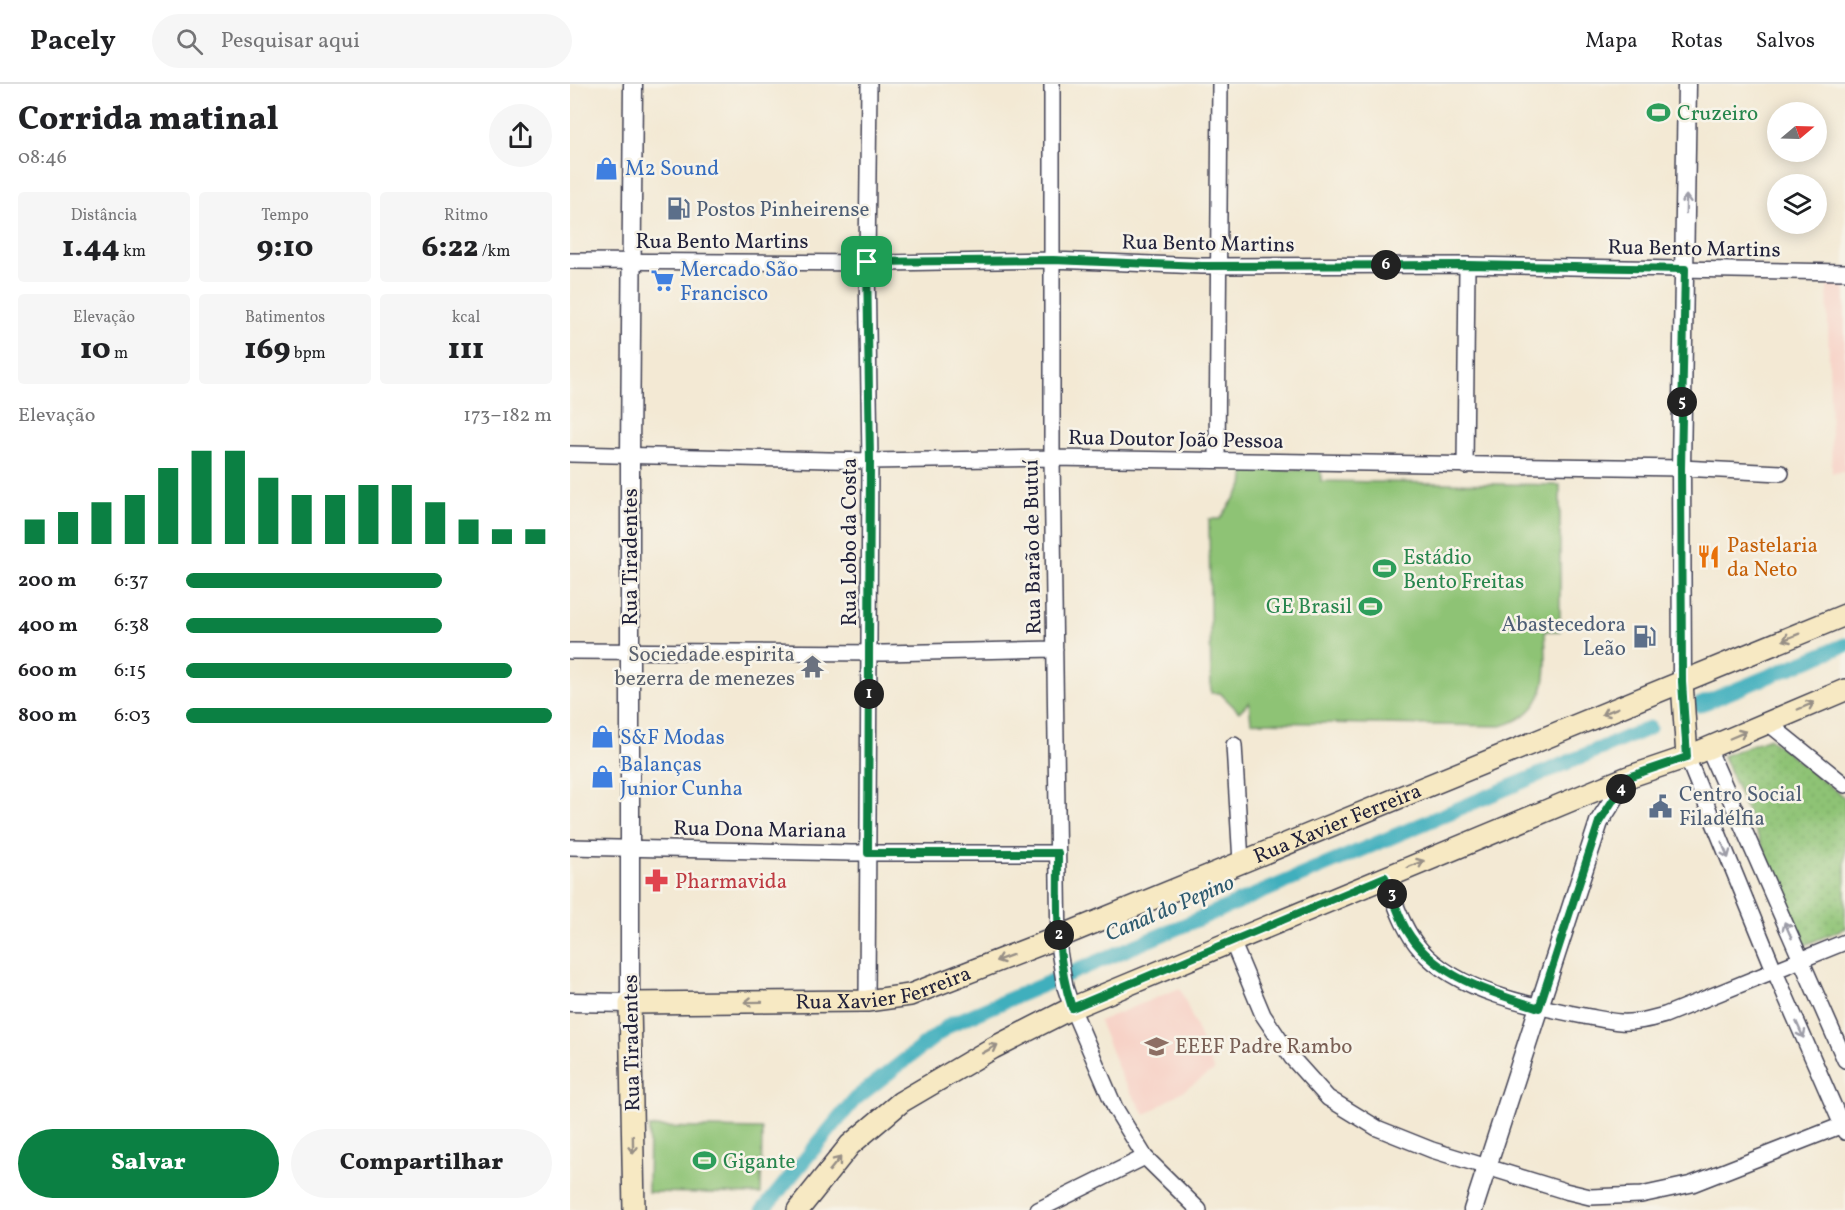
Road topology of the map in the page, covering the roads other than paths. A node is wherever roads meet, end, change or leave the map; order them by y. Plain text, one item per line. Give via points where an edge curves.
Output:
1 (633, 84) edge
2 (869, 84) edge
3 (1052, 84) edge
4 (1220, 84) edge
5 (1687, 84) edge
6 (1053, 260) junction
7 (570, 261) edge
8 (632, 261) junction
9 (867, 262) junction
10 (1467, 265) junction
11 (1219, 266) junction
12 (1685, 269) junction
13 (1845, 272) edge
14 (570, 454) edge
15 (630, 455) junction
16 (1053, 458) junction
17 (1217, 460) junction
18 (870, 461) junction
19 (1466, 466) junction
20 (1681, 468) junction
21 (1781, 473) dead end
22 (1845, 615) edge
23 (1054, 649) junction
24 (570, 651) edge
25 (630, 651) junction
26 (869, 653) junction
27 (1682, 682) junction
28 (1845, 690) edge
29 (1768, 723) junction
30 (1685, 728) junction
31 (1234, 745) dead end
32 (1708, 748) junction
33 (1687, 757) junction
34 (1628, 777) junction
35 (1845, 785) edge
36 (1572, 800) junction
37 (1599, 822) junction
38 (570, 847) edge
39 (630, 847) junction
40 (868, 853) junction
41 (1058, 853) junction
42 (1241, 862) junction
43 (1385, 877) junction
44 (1232, 941) junction
45 (1845, 942) edge
46 (1059, 944) junction
47 (1802, 961) junction
48 (1775, 972) junction
49 (867, 1001) junction
50 (570, 1002) edge
51 (630, 1003) junction
52 (1072, 1008) junction
53 (1539, 1008) junction
54 (1845, 1060) edge
55 (1844, 1127) edge
56 (1145, 1157) junction
57 (1486, 1167) junction
58 (634, 1210) edge
59 (798, 1210) edge
60 (1038, 1210) edge
61 (1199, 1210) edge
62 (1473, 1210) edge

1 - 8 street, Rua Tiradentes
2 - 9 street, Rua Lobo da Costa
3 - 6 street, Rua Barão de Butuí
4 - 11 street
12 -> 5 street
6 - 9 street, Rua Bento Martins
6 - 11 street, Rua Bento Martins
6 - 16 street, Rua Barão de Butuí
7 - 8 street, Rua Bento Martins
8 - 9 street, Rua Bento Martins
8 - 15 street, Rua Tiradentes
9 - 18 street, Rua Lobo da Costa
10 - 11 street, Rua Bento Martins
10 - 12 street, Rua Bento Martins
10 - 19 street
11 - 17 street
12 - 13 street, Rua Bento Martins
12 - 20 street
14 - 15 street, Rua Doutor João Pessoa
15 - 18 street, Rua Doutor João Pessoa
15 - 25 street, Rua Tiradentes
16 - 17 street, Rua Doutor João Pessoa
16 - 18 street, Rua Doutor João Pessoa
16 - 23 street, Rua Barão de Butuí
17 - 19 street, Rua Doutor João Pessoa
18 - 26 street, Rua Lobo da Costa
19 - 20 street, Rua Doutor João Pessoa
20 - 21 street, Rua Doutor João Pessoa
20 - 27 street
22 -> 27 main road, Rua Xavier Ferreira
23 - 26 street
23 - 41 street, Rua Barão de Butuí
24 - 25 street
25 - 26 street
25 - 39 street, Rua Tiradentes
26 - 40 street, Rua Lobo da Costa
27 - 30 main road
27 -> 42 main road, Rua Xavier Ferreira
29 -> 28 main road
32 -> 29 main road
29 - 35 street
30 - 32 main road
30 - 33 main road
31 - 42 street
32 - 33 main road
47 -> 32 street
33 - 34 main road
33 -> 48 street
34 - 36 main road
34 - 37 street
36 - 37 street via 1587,800 1595,807
43 -> 36 main road
37 - 53 street
38 - 39 street, Rua Dona Mariana
39 - 40 street, Rua Dona Mariana
39 - 51 street, Rua Tiradentes
40 - 41 street, Rua Dona Mariana
40 - 49 street, Rua Lobo da Costa
41 - 46 street, Rua Barão de Butuí
42 - 46 main road, Rua Xavier Ferreira
43 - 44 main road
43 - 53 street via 1405,927 1421,951 1443,969 1475,986
44 - 52 main road
44 - 57 street via 1263,1015 1292,1058 1328,1098 1377,1128
45 - 47 street
46 -> 49 main road, Rua Xavier Ferreira via 910,995
46 - 52 street, Rua Barão de Butuí
47 - 48 street
47 - 54 street
48 - 53 street via 1644,1020 1620,1022
48 -> 55 street
49 -> 51 main road, Rua Xavier Ferreira
50 - 51 street, Rua Xavier Ferreira
51 -> 58 main road, Rua Tiradentes
52 - 56 street, Rua Barão de Butuí via 1115,1108
59 -> 52 main road via 850,1145 901,1102 993,1048
53 - 57 street
55 - 57 street via 1692,1184 1641,1195 1590,1197
56 - 60 street
56 - 61 street, Rua Barão de Butuí
57 - 62 street

